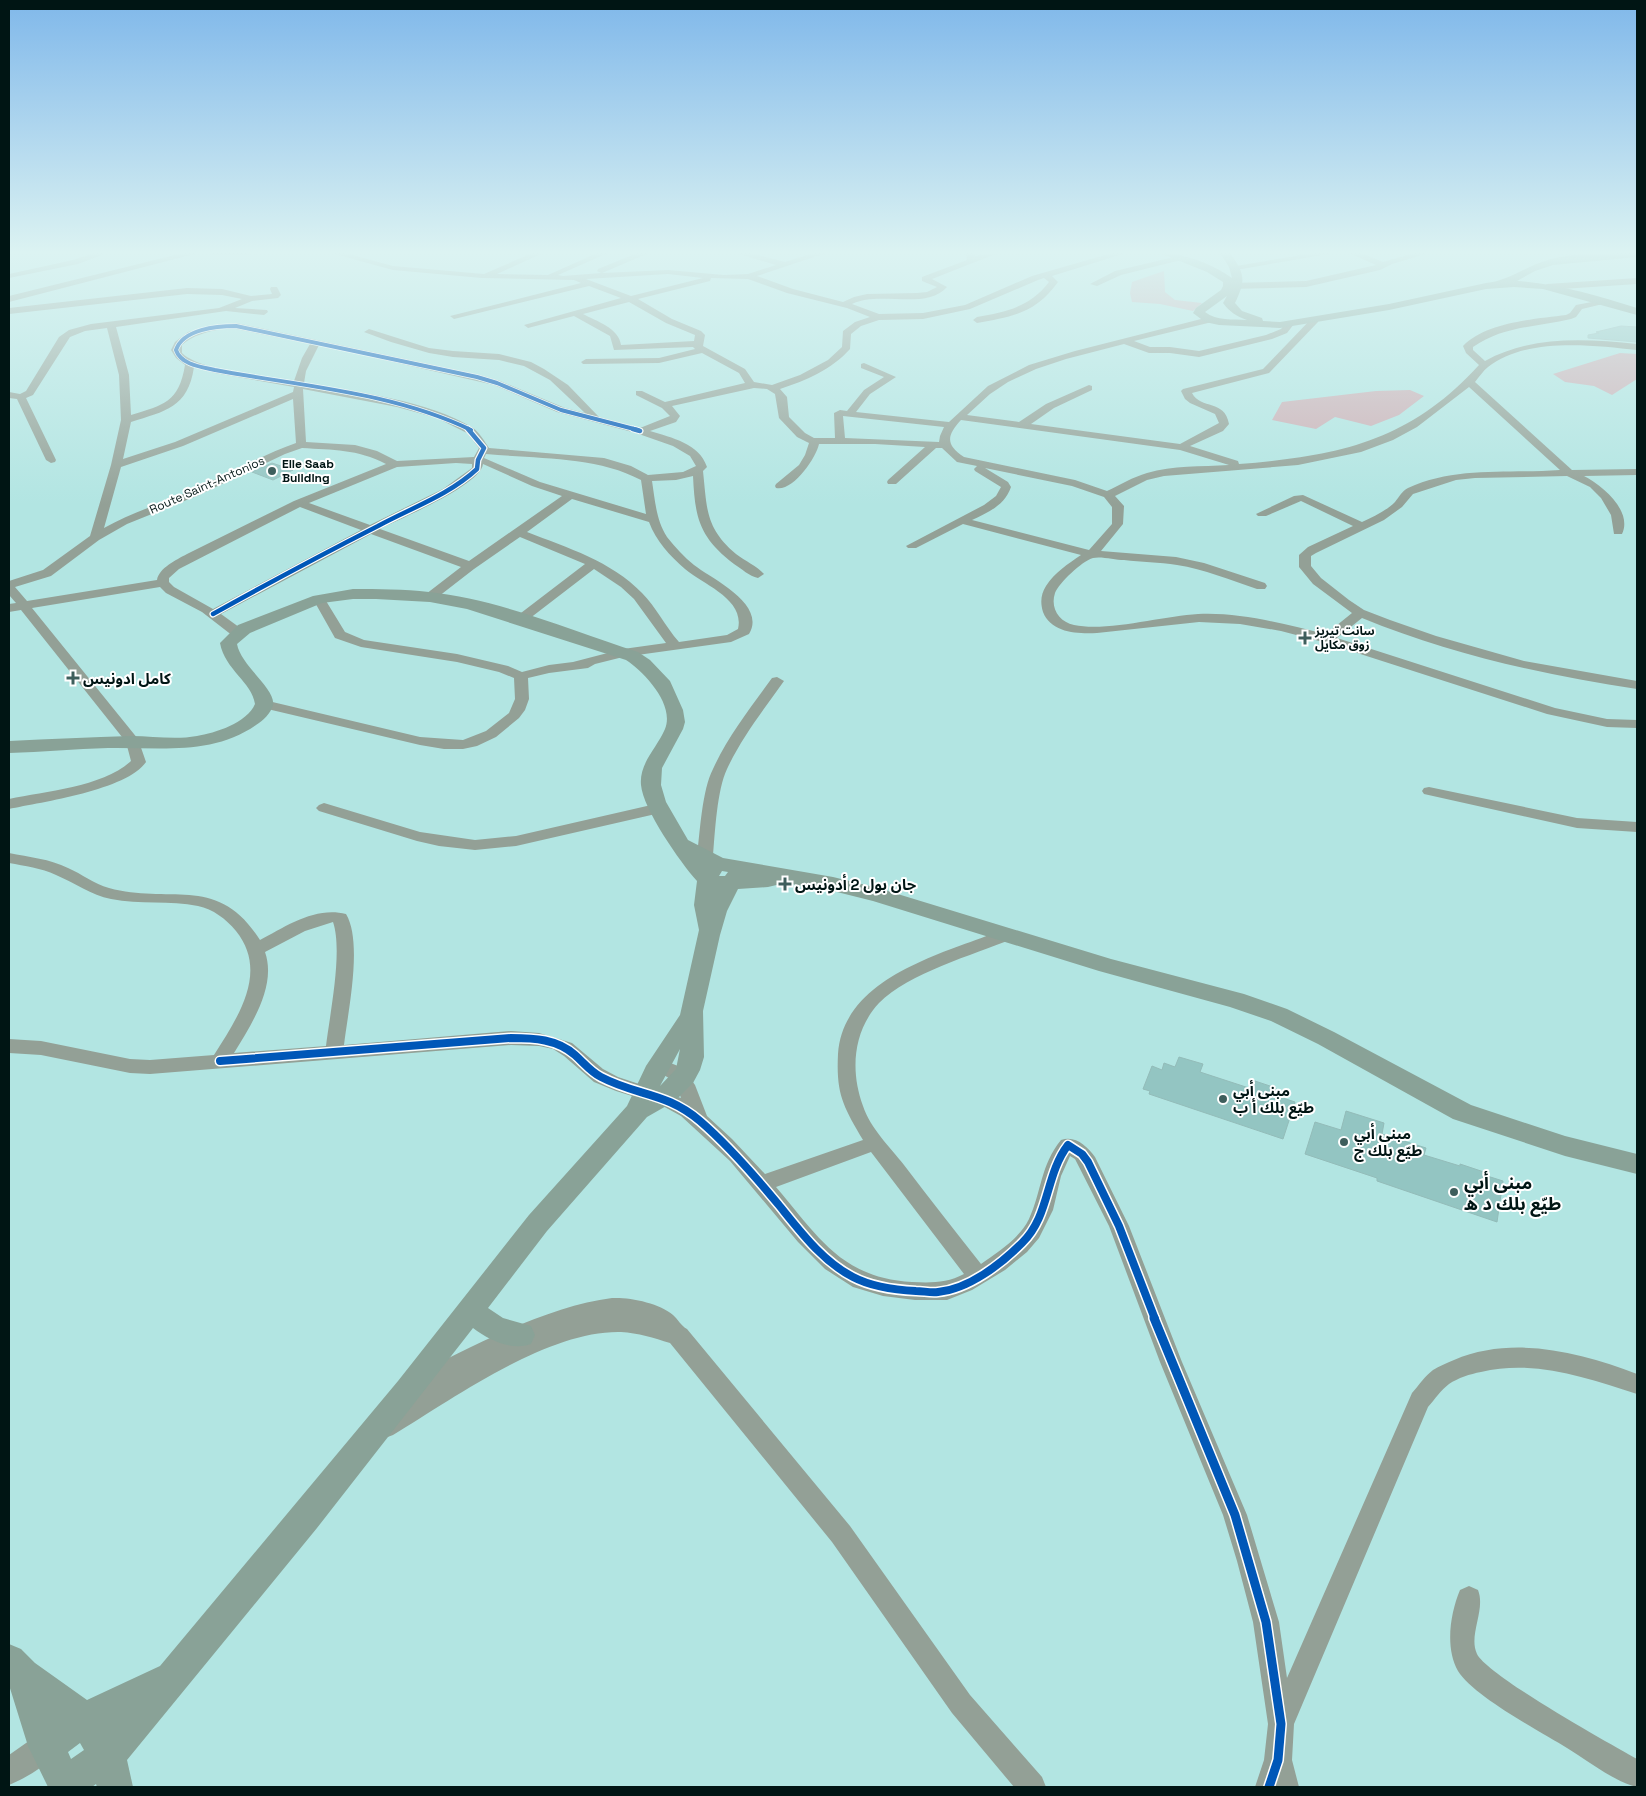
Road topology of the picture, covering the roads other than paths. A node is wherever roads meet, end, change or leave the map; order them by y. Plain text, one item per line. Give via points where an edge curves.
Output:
1 (65, 337) edge
2 (114, 337) edge
3 (190, 337) edge
4 (290, 337) edge
5 (385, 337) edge
6 (614, 337) edge
7 (700, 337) edge
8 (845, 337) edge
9 (1142, 337) edge
10 (1269, 337) edge
11 (1299, 337) edge
12 (1485, 337) edge
13 (1125, 341) junction
14 (316, 342) junction
15 (699, 347) junction
16 (1637, 348) edge
17 (586, 362) dead end
18 (606, 362) junction
19 (190, 363) junction
20 (1484, 365) junction
21 (864, 366) dead end
22 (604, 374) dead end
23 (1470, 382) junction
24 (751, 384) junction
25 (772, 388) junction
26 (1089, 388) dead end
27 (297, 389) junction
28 (639, 393) dead end
29 (9, 395) edge
30 (21, 397) junction
31 (666, 406) junction
32 (850, 413) junction
33 (958, 417) junction
34 (126, 420) junction
35 (595, 420) junction
36 (950, 425) junction
37 (1022, 425) junction
38 (640, 431) junction
39 (815, 441) junction
40 (840, 442) junction
41 (301, 445) junction
42 (938, 445) junction
43 (1181, 447) junction
44 (480, 456) junction
45 (51, 460) dead end
46 (961, 460) junction
47 (395, 464) junction
48 (116, 466) junction
49 (1250, 466) junction
50 (698, 470) junction
51 (1570, 472) junction
52 (1637, 472) edge
53 (646, 478) junction
54 (892, 482) dead end
55 (780, 486) dead end
56 (570, 495) junction
57 (1108, 495) junction
58 (298, 504) junction
59 (1262, 514) dead end
60 (653, 520) junction
61 (962, 520) junction
62 (1361, 526) junction
63 (371, 530) junction
64 (1618, 532) dead end
65 (519, 533) junction
66 (95, 538) junction
67 (912, 546) dead end
68 (1091, 554) junction
69 (594, 563) junction
70 (470, 566) junction
71 (758, 574) dead end
72 (163, 583) junction
73 (9, 586) edge
74 (1261, 586) dead end
75 (430, 597) junction
76 (319, 599) junction
77 (22, 605) junction
78 (9, 608) edge
79 (1360, 613) junction
80 (213, 614) junction
81 (522, 619) junction
82 (238, 633) junction
83 (1328, 640) junction
84 (671, 646) junction
85 (621, 658) junction
86 (578, 664) joint
87 (521, 676) junction
88 (776, 681) dead end
89 (1637, 685) edge
90 (264, 704) junction
91 (1637, 724) edge
92 (133, 742) junction
93 (9, 747) edge
94 (1429, 791) dead end
95 (9, 804) edge
96 (324, 808) dead end
97 (660, 808) junction
98 (1637, 827) edge
99 (9, 858) edge
100 (709, 866) junction
101 (735, 876) junction
102 (709, 928) junction
103 (1006, 935) junction
104 (257, 949) junction
105 (691, 1016) junction
106 (9, 1046) edge
107 (334, 1052) junction
108 (220, 1061) junction
109 (658, 1065) junction
110 (683, 1078) junction
111 (648, 1099) junction
112 (700, 1121) junction
113 (875, 1143) junction
114 (1637, 1164) edge
115 (761, 1184) junction
116 (978, 1276) junction
117 (469, 1310) junction
118 (521, 1335) junction
119 (679, 1336) junction
120 (1637, 1384) edge
121 (408, 1390) junction
122 (372, 1435) junction
123 (1469, 1599) dead end
124 (16, 1668) edge
125 (170, 1679) junction
126 (84, 1719) junction
127 (1281, 1724) junction
128 (46, 1746) junction
129 (1278, 1760) junction
130 (9, 1771) edge
131 (111, 1771) edge
132 (1637, 1774) edge
133 (62, 1786) edge
134 (1032, 1787) edge
135 (1269, 1787) edge
136 (1285, 1787) edge

1 - 30 street via 32,390
2 - 34 street via 124,375
3 - 19 street via 176,350
4 - 14 street
5 - 35 street via 438,352 522,362 566,387
6 - 15 street via 618,348
7 - 15 street
8 - 25 street via 847,347 826,367
9 - 13 street
10 - 13 street via 1199,354 1144,349
11 - 43 street via 1258,374 1186,391 1190,399 1222,414 1224,424
12 - 20 street via 1468,346
13 - 33 street via 1058,359 1011,377 979,397
14 - 27 street via 303,365
14 - 35 street via 486,380
15 - 18 street via 683,356 659,360
15 - 24 street via 742,371
16 - 20 street via 1590,342 1547,343 1506,354
17 - 18 street
18 - 22 street
19 - 27 street
19 - 34 street via 187,385 179,398 158,410
20 - 23 street
21 - 32 street via 891,377 867,392
23 - 49 street via 1411,425 1377,443 1313,460
23 - 51 street
24 - 25 street
24 - 31 street
25 - 39 street via 781,394 784,418 801,435
26 - 37 street via 1050,406
27 - 41 street
27 - 44 street via 395,403 447,420 477,434 483,444
27 - 48 street via 179,444
28 - 31 street
29 - 30 street
30 - 45 street
31 - 38 street via 675,416 672,420
32 - 36 street
32 - 40 street via 838,415
33 - 36 street
33 - 37 street
34 - 48 street
35 - 38 street
36 - 42 street
37 - 43 street
38 - 50 street via 692,452 702,464
39 - 40 street
39 - 55 street via 808,462
40 - 42 street
41 - 47 street, Route Saint-Antonios via 355,448 373,452
41 - 66 street, Route Saint-Antonios via 123,522
42 - 46 street
42 - 54 street
43 - 49 street
44 - 47 street
44 - 53 street via 604,461
44 - 56 street via 519,478
44 - 63 street via 477,469 468,477
46 - 57 street via 1074,483
46 - 61 street via 1006,487 1001,498
47 - 58 street
48 - 66 street
49 - 57 street via 1155,474
50 - 53 street
50 - 71 street via 705,523 720,546
51 - 52 street
51 - 62 street via 1475,475 1442,480 1410,492 1398,506
51 - 64 street via 1606,496 1617,515
53 - 60 street
56 - 60 street
56 - 65 street
57 - 68 street via 1118,506 1118,522
58 - 63 street
58 - 72 street via 175,566 163,577
59 - 62 street via 1303,498
60 - 84 street via 675,553 733,598 746,620 744,631 731,638
61 - 67 street
61 - 68 street
62 - 79 street via 1312,550 1304,561 1317,581
63 - 70 street
63 - 80 street
65 - 69 street
65 - 70 street
66 - 73 street, Route Saint-Antonios via 47,573
68 - 74 street via 1189,564 1214,569
68 - 83 street via 1071,567 1048,592 1047,605 1052,617 1064,626 1089,630 1199,618 1248,621
69 - 81 street
69 - 84 street via 612,572 637,595
70 - 75 street
72 - 77 street
72 - 80 street
73 - 77 street, Route Saint-Antonios
75 - 76 main road via 353,594
75 - 81 main road
76 - 82 main road
76 - 87 street via 336,630 348,639 472,662
77 - 78 street
77 - 92 street, Route Saint-Antonios
79 - 83 street
79 - 89 street via 1431,639 1522,665
80 - 82 street
81 - 85 main road via 592,643
82 - 90 main road via 228,643 232,660 261,692
83 - 91 street via 1552,711 1607,723
84 - 85 street
85 - 86 street
85 - 97 main road via 656,676 666,689 676,717 674,729 650,776 653,795
86 - 87 street
87 - 90 street via 523,696 519,711 493,734 473,744 420,741
88 - 100 street via 719,770 709,814
90 - 92 main road via 260,713 246,723 208,739 177,743
92 - 93 main road
92 - 95 street via 139,762 123,775
94 - 98 street via 1577,823
96 - 97 street via 416,836 475,845 516,841
97 - 100 main road via 688,858
99 - 104 street via 56,868 99,891 194,900 218,906 244,928
100 - 101 main road via 713,882
100 - 102 main road via 704,904
101 - 102 main road
101 - 103 main road via 768,880 785,876 834,884
102 - 105 main road
103 - 113 street via 899,980 874,998 855,1021 848,1044 846,1080 854,1110
103 - 114 main road via 1279,1015 1462,1112 1557,1144
104 - 107 street via 322,918 339,917 346,950
104 - 108 street via 261,960 260,975 253,1000
105 - 109 main road
105 - 110 main road via 692,1055
106 - 108 street via 41,1048 150,1068
107 - 108 street
107 - 111 street via 532,1038 566,1049 606,1080
109 - 110 street via 677,1071
109 - 111 main road
110 - 111 main road
110 - 112 street
111 - 112 street via 676,1103
111 - 117 main road via 572,1182
112 - 115 street via 728,1146
113 - 115 street
113 - 116 street
115 - 116 street via 832,1264 853,1277 880,1288 939,1292
116 - 127 street via 1015,1250 1032,1232 1061,1152 1068,1145 1082,1154 1119,1226 1171,1362 1235,1514 1266,1622
117 - 118 main road via 496,1329
117 - 121 main road
118 - 119 street via 595,1310 618,1307 646,1311 665,1321
118 - 121 street
119 - 122 street via 614,1322 562,1334 496,1362
119 - 134 street via 841,1534 961,1704
120 - 127 street via 1568,1362 1515,1357 1470,1364 1442,1376 1420,1400
121 - 122 main road
122 - 125 main road
123 - 132 street via 1463,1642 1468,1662 1505,1693
124 - 126 main road
124 - 128 main road
125 - 126 main road
125 - 131 main road
126 - 128 main road
126 - 131 main road
127 - 129 street
128 - 130 street
128 - 133 main road
129 - 135 street
129 - 136 street
131 - 133 main road

